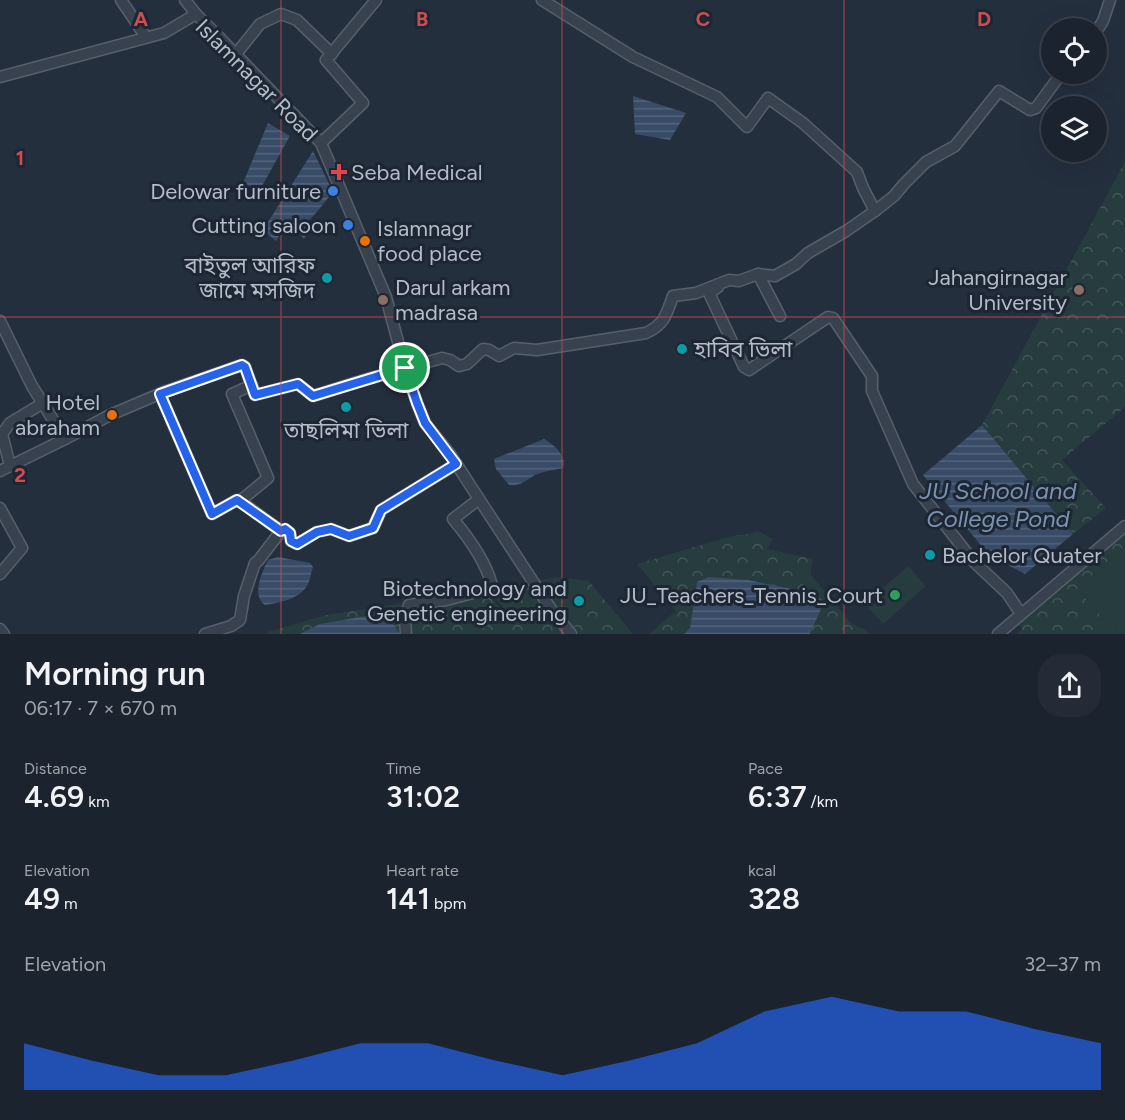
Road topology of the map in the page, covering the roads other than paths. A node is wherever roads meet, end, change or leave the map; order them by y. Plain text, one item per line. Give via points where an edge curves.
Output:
1 (121, 0) edge
2 (185, 0) edge
3 (376, 0) edge
4 (542, 0) edge
5 (1110, 0) edge
6 (196, 14) junction
7 (1104, 18) edge
8 (146, 38) junction
9 (236, 54) junction
10 (332, 54) junction
11 (0, 77) edge
12 (1054, 84) edge
13 (321, 143) junction
14 (875, 211) junction
15 (758, 274) junction
16 (723, 283) junction
17 (780, 316) dead end
18 (0, 321) edge
19 (405, 368) junction
20 (252, 385) junction
21 (160, 394) junction
22 (43, 403) junction
23 (65, 439) junction
24 (456, 464) junction
25 (5, 469) edge
26 (479, 499) junction
27 (240, 501) junction
28 (0, 508) edge
29 (1125, 526) edge
30 (281, 531) junction
31 (0, 574) edge
32 (1022, 614) junction
33 (0, 629) edge
34 (4, 634) edge
35 (205, 634) edge
36 (406, 634) edge
37 (571, 634) edge
38 (998, 634) edge

1 - 8 street
2 - 6 street
3 - 10 street
4 - 14 street via 633,57 717,97 747,127 768,98 803,123 857,172
5 - 7 street
6 - 8 street, Islamnagar Road via 164,33
6 - 9 street, Islamnagar Road
8 - 11 street, Islamnagar Road
9 - 10 street via 260,24 281,14 297,20
9 - 13 street, Islamnagar Road
10 - 13 street via 326,60 363,103
12 - 14 street via 1036,108 1030,110 999,91 955,146 926,162
13 - 19 street, Islamnagar Road via 386,297
14 - 15 street via 775,276
15 - 16 street
15 - 17 street
16 - 19 street via 673,296 658,328 646,333 537,350 514,348 499,356 483,349 459,366 442,358
16 - 32 street via 709,293 744,367 749,370 833,318 872,376 872,391 913,484 974,562 1008,593
18 - 22 street
19 - 20 street via 313,396 298,384 255,395
19 - 24 street, Islamnagar Road via 425,423
20 - 21 street via 242,365
20 - 27 street via 232,394 268,478
21 - 23 street
21 - 27 street via 212,514
22 - 23 street
22 - 25 street via 10,423 2,434
23 - 25 street
24 - 26 street, Islamnagar Road
24 - 30 street via 381,510 373,528 349,536 331,529 297,544 291,541 290,533
26 - 36 street via 453,519 470,539 492,585 457,597 410,605
26 - 37 street, Islamnagar Road via 550,609
27 - 30 street
28 - 31 street via 22,548
29 - 32 street
30 - 35 street via 255,563 240,620
32 - 38 street
33 - 34 street

